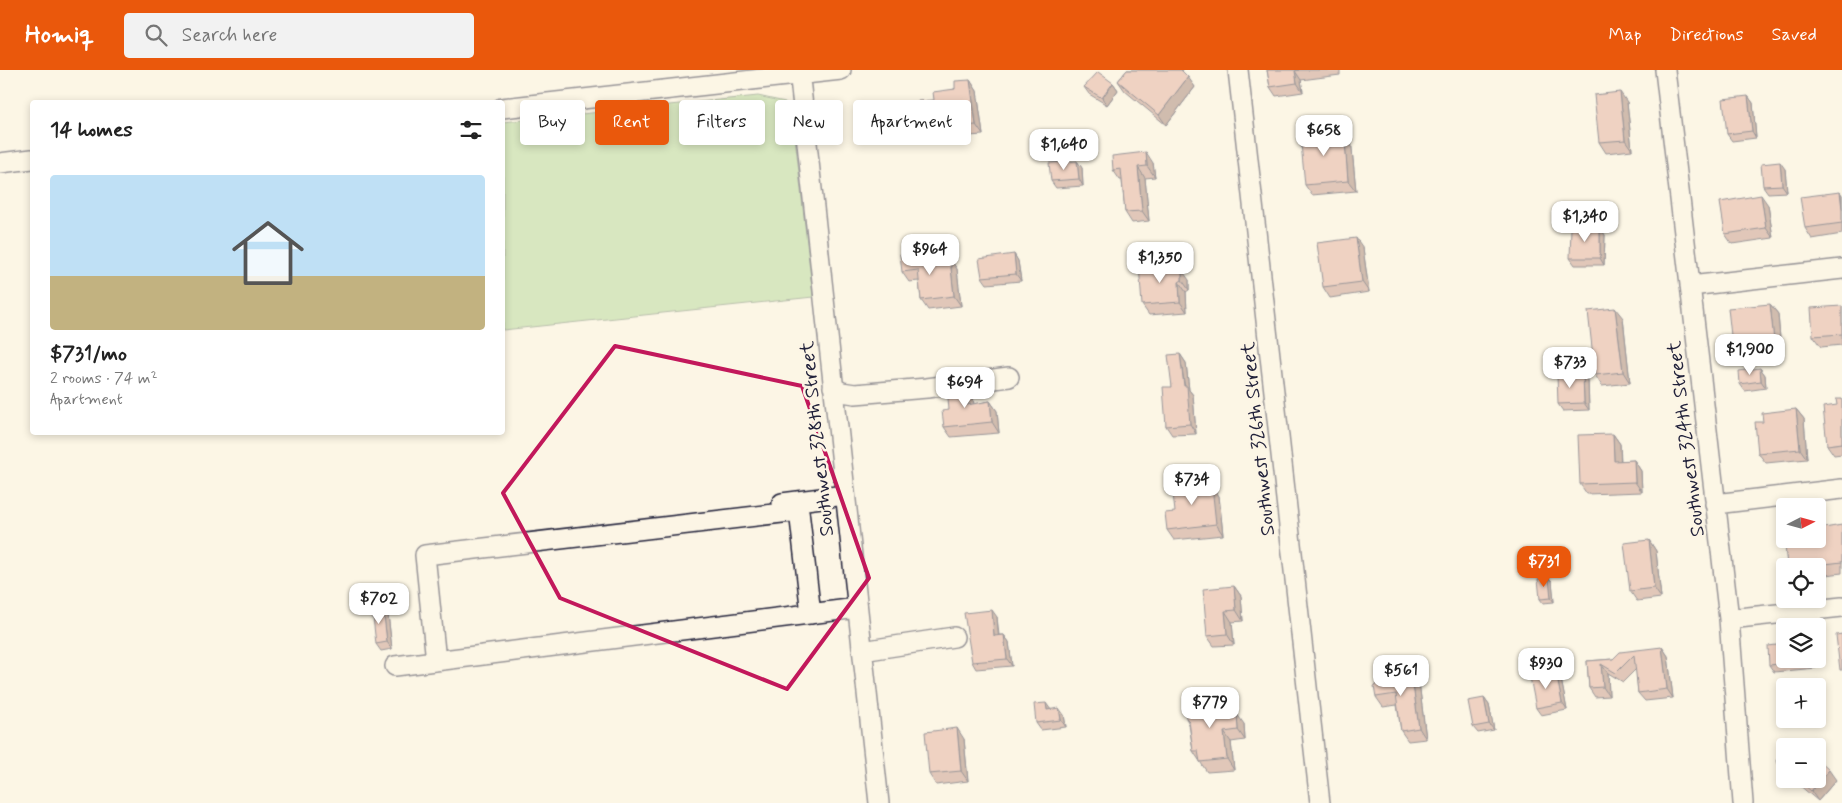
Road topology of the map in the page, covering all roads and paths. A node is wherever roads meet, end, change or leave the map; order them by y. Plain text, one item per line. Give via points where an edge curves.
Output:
1 (841, 70) edge
2 (1238, 70) edge
3 (1665, 70) edge
4 (799, 73) edge
5 (505, 108) edge
6 (30, 159) edge
7 (0, 163) edge
8 (1842, 269) edge
9 (1690, 286) junction
10 (1009, 377) dead end
11 (833, 387) junction
12 (1842, 489) edge
13 (845, 495) junction
14 (1715, 504) junction
15 (561, 531) dead end
16 (1842, 607) edge
17 (857, 608) junction
18 (811, 614) junction
19 (1729, 619) junction
20 (954, 637) dead end
21 (862, 651) junction
22 (436, 661) junction
23 (395, 666) dead end
24 (879, 803) edge
25 (1320, 803) edge
26 (1743, 803) edge

1 - 4 street
2 - 25 street, Southwest 326th Street
3 - 9 street, Southwest 324th Street
4 - 5 street
4 - 11 street, Southwest 328th Street
6 - 7 street
8 - 9 street
9 - 14 street, Southwest 324th Street
10 - 11 street via 854,394
11 - 13 street, Southwest 328th Street
12 - 14 street
13 - 15 street
13 - 17 street, Southwest 328th Street
14 - 19 street, Southwest 324th Street
16 - 19 street
17 - 18 street
17 - 21 street, Southwest 328th Street
18 - 22 street
18 - 22 street via 799,511 425,554
19 - 26 street, Southwest 324th Street
20 - 21 street
21 - 24 street, Southwest 328th Street
22 - 23 street

